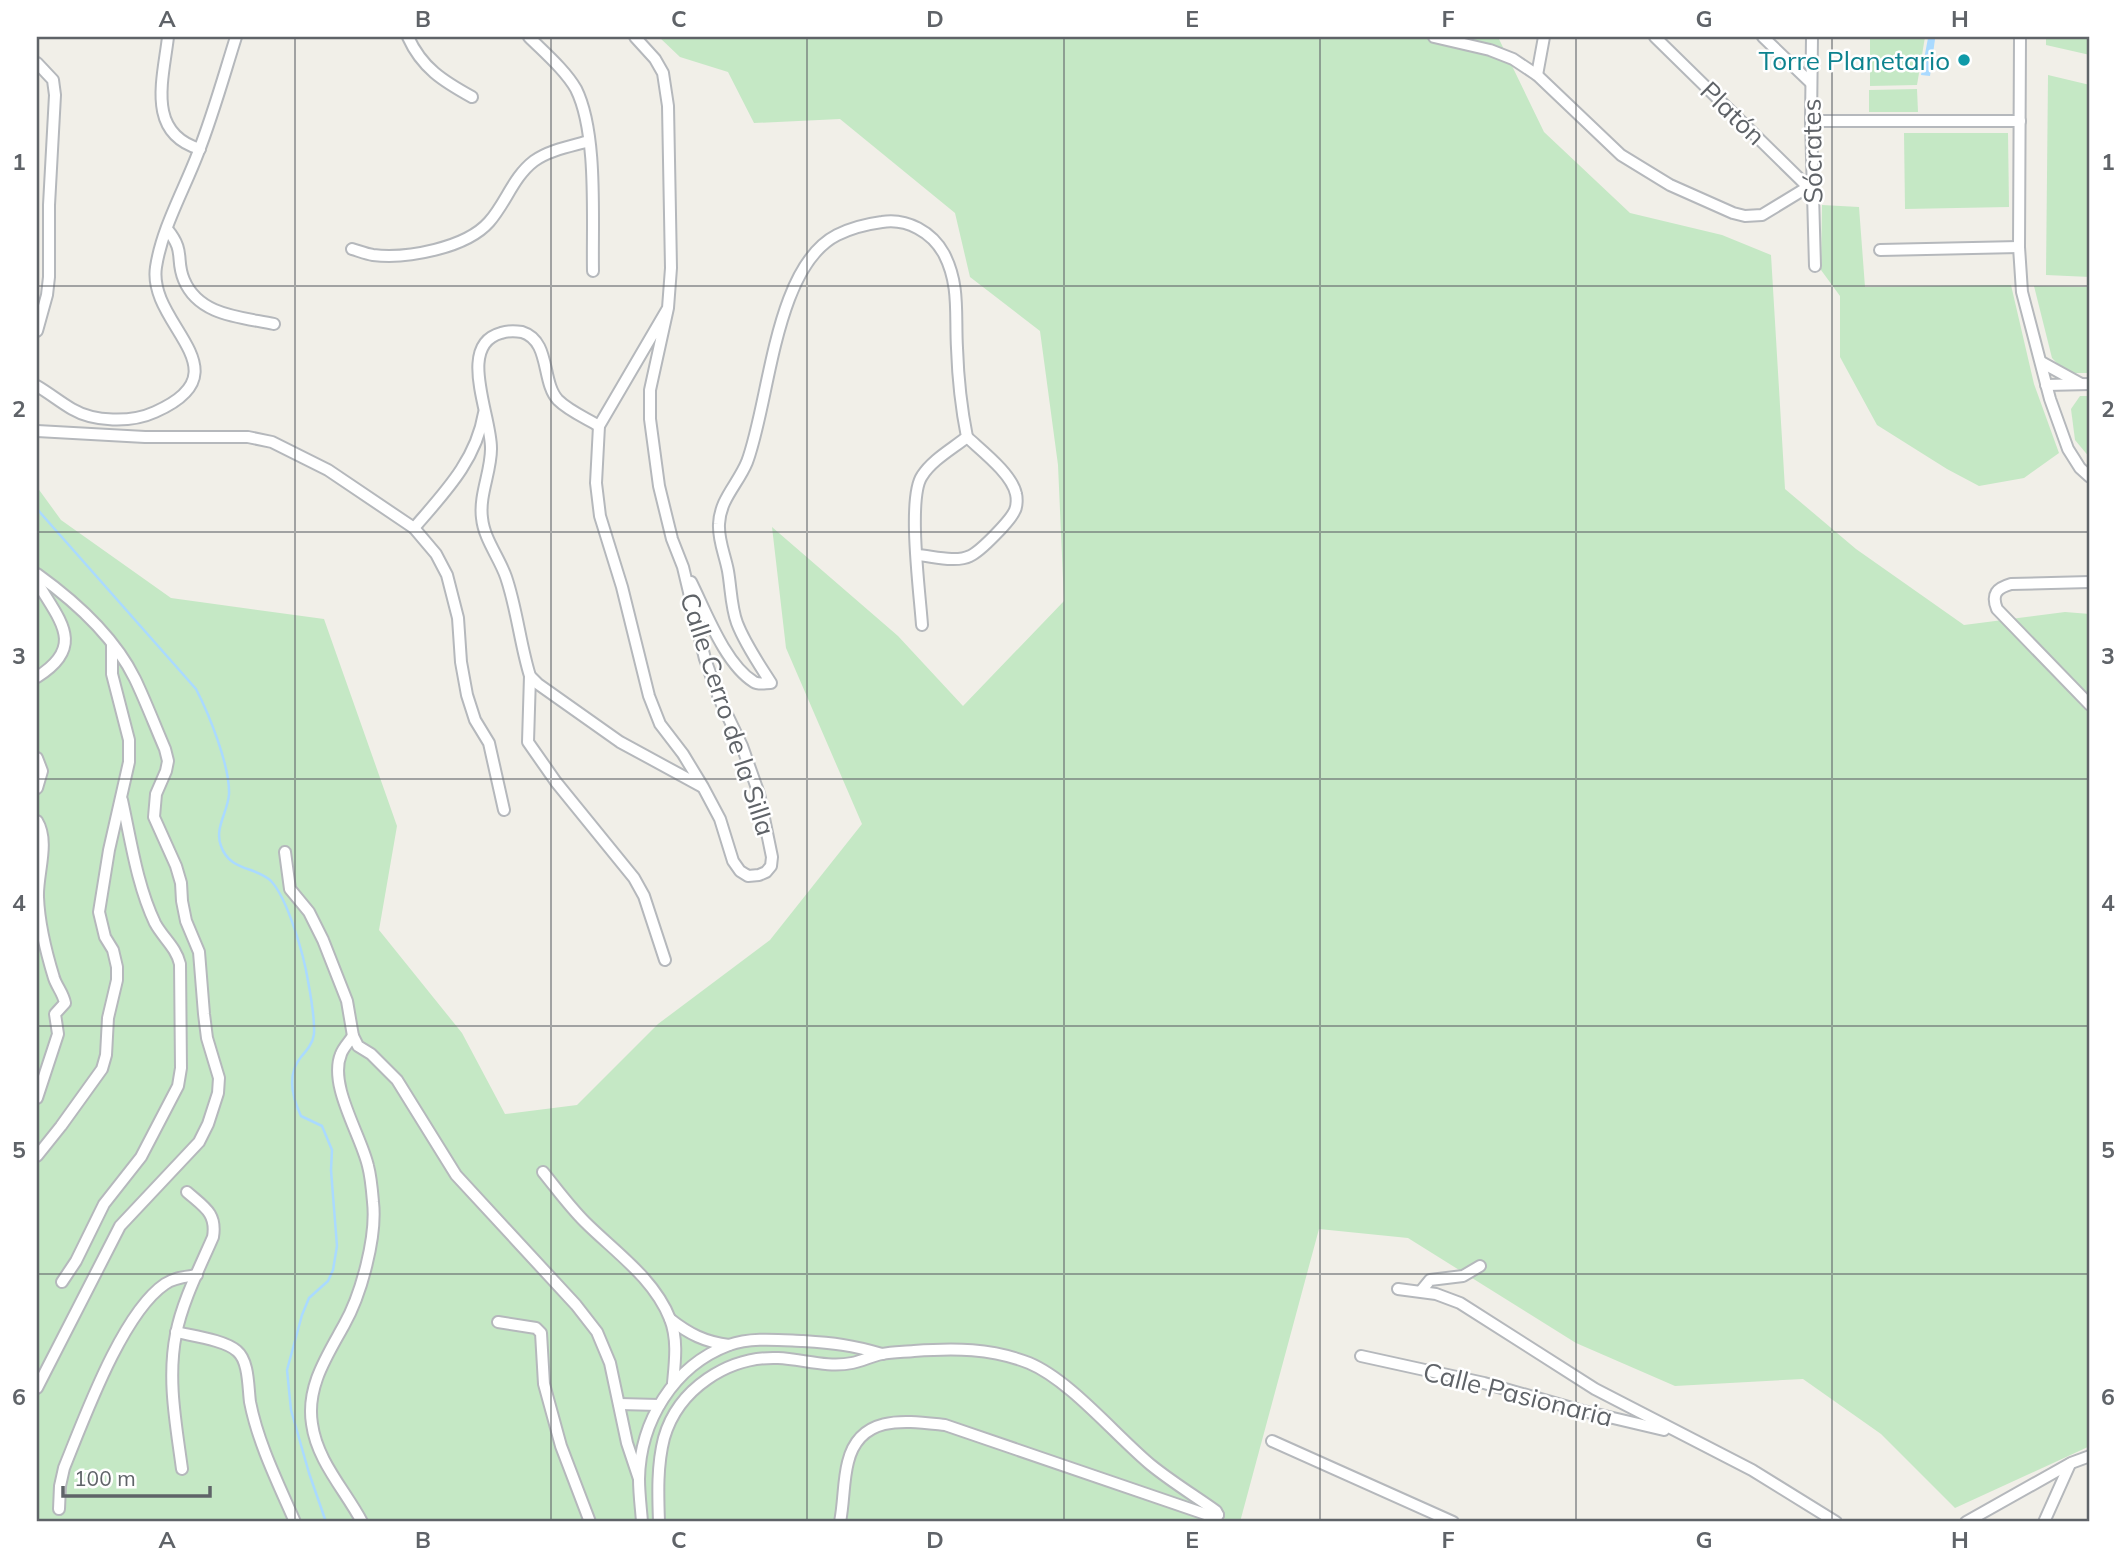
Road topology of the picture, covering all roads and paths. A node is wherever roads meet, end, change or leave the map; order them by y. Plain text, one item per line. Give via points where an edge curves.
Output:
1 (168, 37) edge
2 (236, 37) edge
3 (408, 37) edge
4 (529, 37) edge
5 (635, 37) edge
6 (1434, 37) edge
7 (1544, 37) edge
8 (1655, 37) edge
9 (1763, 37) edge
10 (1812, 37) edge
11 (2020, 37) edge
12 (37, 63) edge
13 (1537, 75) junction
14 (1811, 83) junction
15 (472, 97) dead end
16 (1811, 121) junction
17 (2020, 121) junction
18 (589, 141) junction
19 (200, 149) junction
20 (1810, 187) junction
21 (167, 229) junction
22 (2019, 247) junction
23 (352, 249) dead end
24 (1880, 250) dead end
25 (1815, 266) dead end
26 (593, 271) dead end
27 (668, 308) junction
28 (274, 324) dead end
29 (37, 331) edge
30 (2040, 362) junction
31 (2086, 384) edge
32 (2046, 385) junction
33 (37, 386) edge
34 (485, 407) junction
35 (599, 426) junction
36 (37, 431) edge
37 (967, 437) junction
38 (2090, 477) edge
39 (414, 528) junction
40 (917, 555) junction
41 (683, 567) junction
42 (37, 574) edge
43 (37, 582) edge
44 (2090, 582) edge
45 (922, 625) dead end
46 (112, 644) junction
47 (530, 676) junction
48 (37, 677) edge
49 (2090, 705) edge
50 (37, 758) edge
51 (703, 787) junction
52 (37, 788) edge
53 (121, 798) junction
54 (504, 810) dead end
55 (37, 821) edge
56 (285, 852) dead end
57 (665, 960) dead end
58 (353, 1036) junction
59 (37, 1098) edge
60 (37, 1156) edge
61 (542, 1172) dead end
62 (187, 1192) dead end
63 (1480, 1266) dead end
64 (197, 1275) junction
65 (62, 1282) dead end
66 (1398, 1289) dead end
67 (1421, 1291) junction
68 (670, 1319) junction
69 (498, 1322) dead end
70 (176, 1332) junction
71 (778, 1340) junction
72 (821, 1343) junction
73 (729, 1345) junction
74 (882, 1354) junction
75 (1360, 1356) dead end
76 (777, 1358) junction
77 (819, 1364) junction
78 (673, 1383) junction
79 (37, 1388) edge
80 (619, 1404) junction
81 (659, 1405) junction
82 (1676, 1433) junction
83 (1272, 1441) dead end
84 (2090, 1456) edge
85 (2071, 1463) junction
86 (182, 1469) dead end
87 (639, 1479) junction
88 (59, 1509) dead end
89 (295, 1522) edge
90 (362, 1522) edge
91 (590, 1522) edge
92 (642, 1522) edge
93 (659, 1522) edge
94 (840, 1522) edge
95 (1453, 1522) edge
96 (1836, 1522) edge
97 (1966, 1522) edge
98 (2044, 1522) edge

1 - 19 street via 163,116 174,137
2 - 19 street
3 - 15 street via 441,80
4 - 18 street via 574,86
5 - 27 street, Calle Cerro de la Silla via 655,58 667,89
6 - 13 street via 1502,54
7 - 13 street
8 - 20 street, Platón
9 - 14 street
10 - 14 street, Sócrates
11 - 17 street
12 - 29 street via 53,80 55,94 49,277
13 - 20 street via 1622,155 1670,185 1726,210 1762,215
14 - 16 street, Sócrates
16 - 17 street
16 - 20 street, Sócrates
17 - 22 street
18 - 23 street via 535,160 520,174 489,222 470,239 425,253 373,255
18 - 26 street
19 - 21 street
20 - 25 street, Sócrates
21 - 28 street via 179,247 184,280 200,304 221,314
21 - 33 street via 155,271 157,292 192,357 192,384 185,396 134,419 102,418 71,409
22 - 24 street
22 - 30 street via 2022,292
27 - 35 street
27 - 41 street, Calle Cerro de la Silla via 650,390 650,419 659,486
30 - 31 street
30 - 32 street
31 - 32 street
32 - 38 street via 2068,449
34 - 35 street via 478,377 483,345 492,335 521,332 532,337 541,351 549,387 559,401
34 - 39 street via 472,454
34 - 47 street via 491,450 482,518 507,580
35 - 51 street, Calle Cerro de la Silla via 596,483 600,516 649,696 660,724
36 - 39 street via 248,437 272,442 328,470
37 - 40 street via 920,477
37 - 40 street via 1012,482 1016,509 970,556
37 - 41 street via 959,396 956,282 943,253 929,235 891,220 834,236 810,258 795,282 746,463 719,513 720,542 736,621 771,683 754,682 736,665
39 - 54 street via 447,575 458,618 467,695 489,743
40 - 45 street
41 - 51 street, Calle Cerro de la Silla via 705,659 759,794 772,857 766,872 748,876 740,871
42 - 46 street via 70,597
43 - 48 street via 64,627 65,645 60,659
44 - 49 street via 2011,584 1995,592 1993,599 1997,609
46 - 53 street via 112,674 129,740
46 - 79 street via 134,677 168,761 153,817 176,866 186,921 199,952 207,1038 219,1078 218,1093 199,1142 120,1226
47 - 51 street via 620,742
47 - 57 street via 528,742 634,878
50 - 52 street via 42,771
53 - 60 street via 99,912 117,967 106,1055 95,1080
53 - 65 street via 156,924 177,952 180,964 181,1068 177,1086 141,1157 104,1204
55 - 59 street via 43,838 38,878 44,937 65,1003 55,1014 58,1034
56 - 58 street via 290,889 323,940 347,1001
58 - 80 street via 358,1046 397,1080 456,1175 597,1332
58 - 90 street via 341,1054 340,1084 368,1165 374,1207 370,1247 361,1290 326,1357 310,1405 323,1459
61 - 68 street via 655,1292
62 - 64 street via 211,1214 215,1226
63 - 67 street via 1463,1276 1430,1280
64 - 70 street
64 - 88 street via 164,1284 136,1314 64,1468
66 - 67 street
67 - 82 street via 1461,1303 1595,1389
68 - 73 street via 687,1333
68 - 78 street via 676,1357
69 - 91 street via 536,1328 541,1333 544,1384
70 - 86 street via 171,1368
70 - 89 street via 239,1352 262,1444
71 - 72 street
71 - 73 street
71 - 76 street
72 - 74 street via 852,1345
72 - 77 street
73 - 78 street via 697,1362
74 - 77 street via 850,1364
74 - 94 street via 953,1348 997,1352 1032,1365 1067,1388 1152,1466 1218,1516 945,1425 907,1421 873,1428 854,1447
75 - 82 street, Calle Pasionaria
76 - 77 street
76 - 93 street via 723,1368 694,1390 676,1412 665,1436 658,1472
78 - 81 street
80 - 81 street
80 - 87 street
81 - 87 street via 649,1426
82 - 96 street via 1752,1470
83 - 95 street
84 - 85 street
85 - 97 street
85 - 98 street
87 - 92 street

